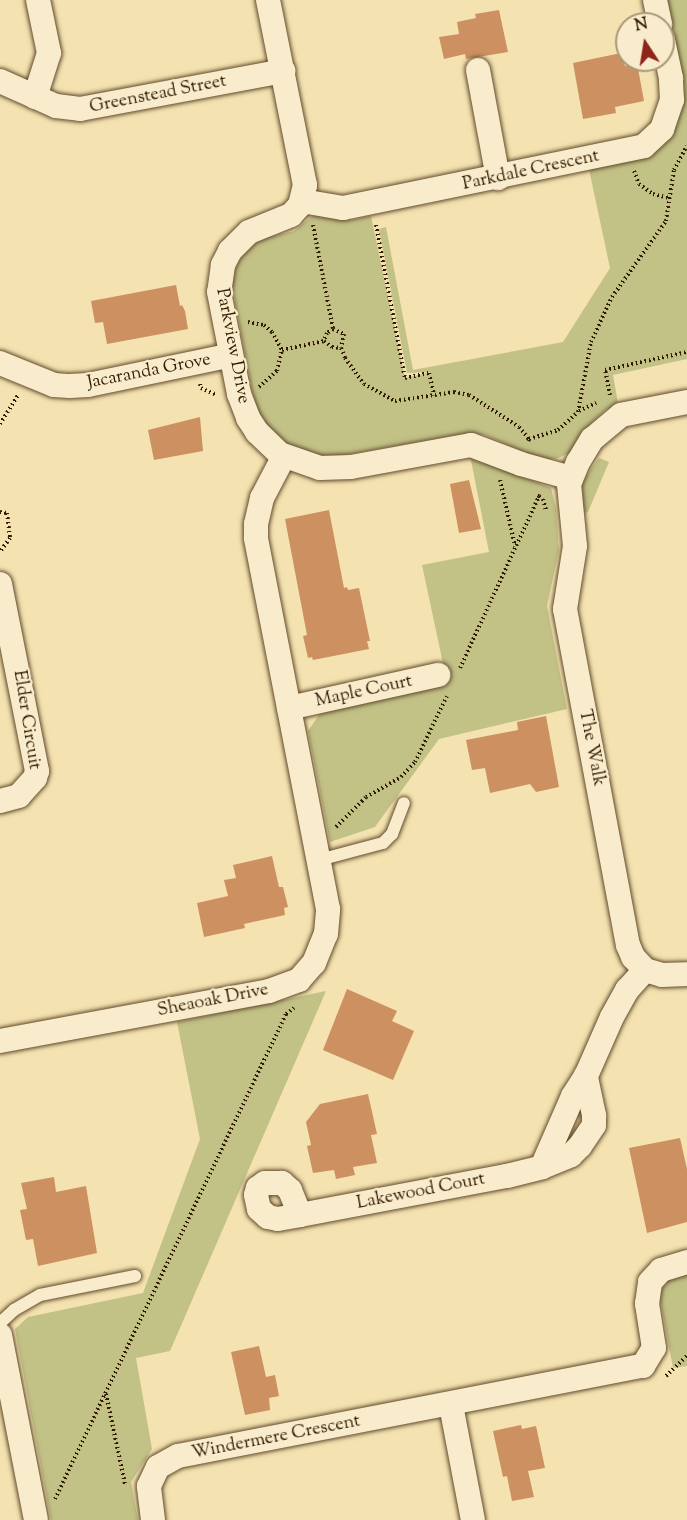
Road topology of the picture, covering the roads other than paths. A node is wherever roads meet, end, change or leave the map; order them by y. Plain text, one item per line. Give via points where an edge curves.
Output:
1 (38, 0) edge
2 (268, 0) edge
3 (477, 70) dead end
4 (283, 71) junction
5 (670, 72) edge
6 (0, 81) edge
7 (35, 97) junction
8 (498, 178) junction
9 (302, 201) junction
10 (231, 355) junction
11 (0, 363) edge
12 (687, 402) edge
13 (284, 456) junction
14 (571, 478) junction
15 (0, 584) edge
16 (438, 675) dead end
17 (289, 708) junction
18 (0, 801) edge
19 (404, 803) dead end
20 (319, 860) junction
21 (645, 970) junction
22 (687, 974) edge
23 (0, 1041) edge
24 (300, 1215) dead end
25 (687, 1262) edge
26 (135, 1276) dead end
27 (0, 1323) edge
28 (0, 1335) edge
29 (451, 1404) junction
30 (36, 1520) edge
31 (153, 1520) edge
32 (474, 1520) edge

1 - 7 street via 49,53
2 - 4 street
3 - 8 street
4 - 7 street, Greenstead Street via 94,108 68,109
4 - 9 street via 304,179
5 - 8 street, Parkdale Crescent via 672,100 662,129 644,147
6 - 7 street, Greenstead Street
8 - 9 street, Parkdale Crescent via 344,208
9 - 10 street, Parkview Drive via 291,215 249,232 222,265 219,292
10 - 11 street, Jacaranda Grove via 88,385 54,386
10 - 13 street, Parkview Drive via 248,418 270,446
12 - 14 street via 633,412 611,421 592,439
13 - 14 street, Parkview Drive via 305,465 339,468 471,445
13 - 17 street, Sheaoak Drive via 262,498 256,524
14 - 21 street, The Walk via 575,546 566,592 568,629 628,945
15 - 18 street, Elder Circuit via 37,771 19,796
16 - 17 street, Maple Court
17 - 20 street, Sheaoak Drive
19 - 20 lane via 392,834 383,843
20 - 23 street, Sheaoak Drive via 328,909 326,934 314,963 299,980 269,991
21 - 22 street via 662,975
21 - 24 street, Lakewood Court via 627,990 612,1017 542,1167
25 - 29 street, Windermere Crescent via 661,1270 650,1282 647,1304 654,1348 643,1366
26 - 27 lane via 40,1295
28 - 30 street
29 - 31 street, Windermere Crescent via 168,1459 155,1472 149,1486
29 - 32 street

